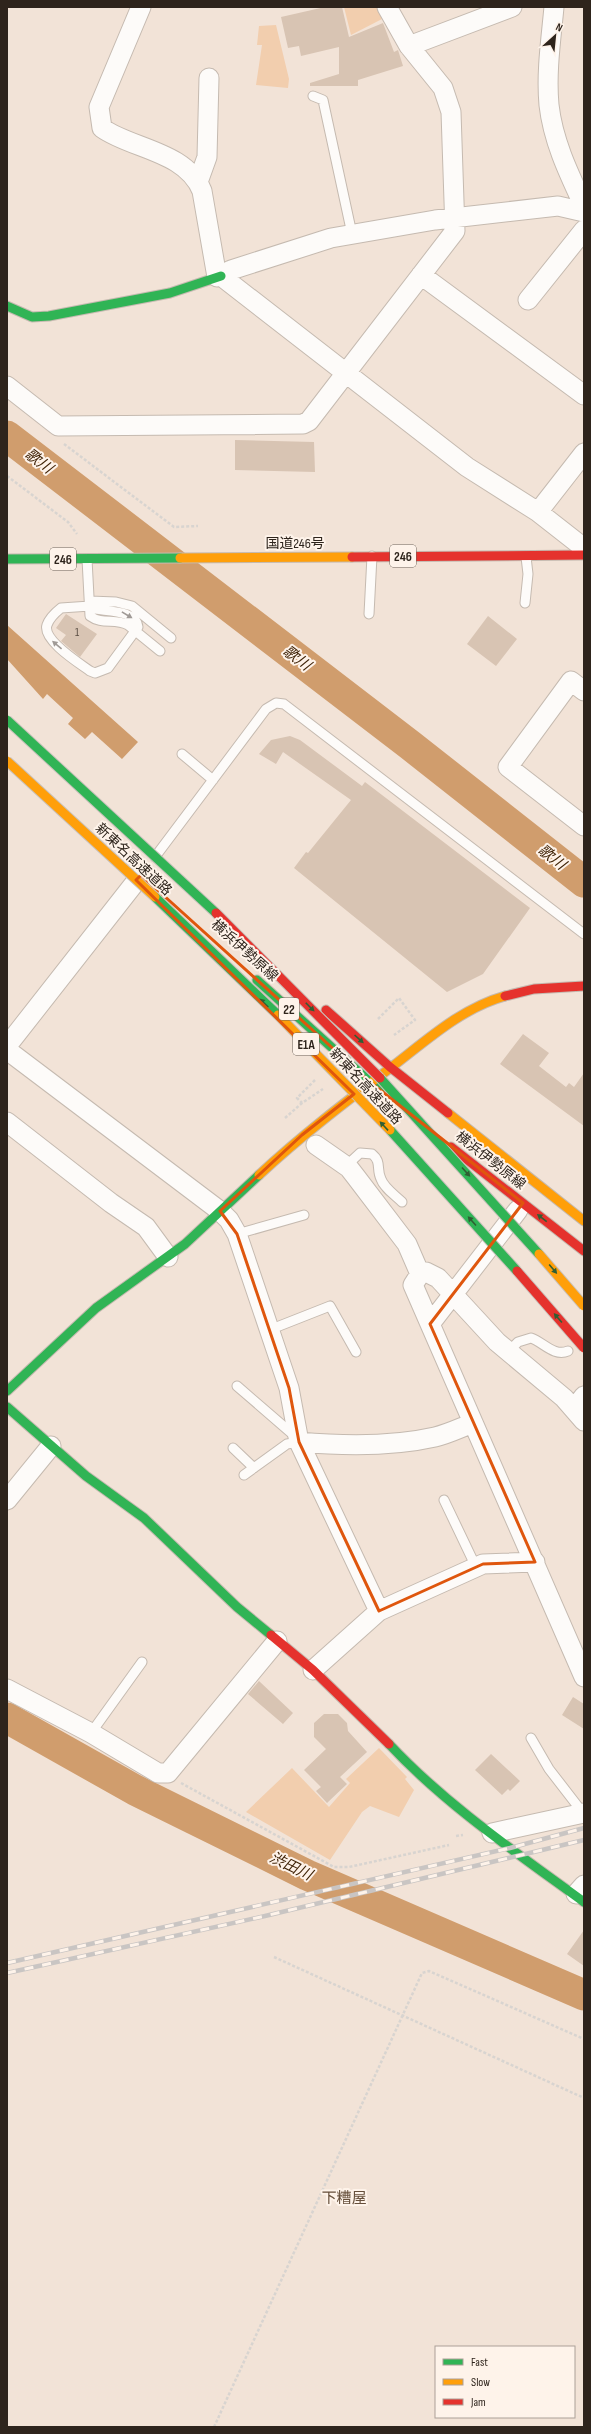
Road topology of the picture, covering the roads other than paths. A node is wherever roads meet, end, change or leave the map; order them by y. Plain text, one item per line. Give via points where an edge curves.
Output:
1 (141, 7) edge
2 (387, 7) edge
3 (512, 7) edge
4 (554, 7) edge
5 (409, 46) junction
6 (204, 89) dead end
7 (313, 96) dead end
8 (198, 182) junction
9 (584, 206) edge
10 (584, 212) edge
11 (455, 218) junction
12 (584, 230) edge
13 (352, 234) junction
14 (421, 276) junction
15 (219, 277) junction
16 (528, 300) dead end
17 (7, 306) edge
18 (346, 374) junction
19 (7, 386) edge
20 (584, 394) edge
21 (584, 453) edge
22 (538, 512) junction
23 (584, 548) edge
24 (584, 555) edge
25 (372, 556) junction
26 (526, 557) junction
27 (87, 558) junction
28 (7, 559) edge
29 (525, 603) dead end
30 (90, 605) junction
31 (370, 614) dead end
32 (136, 632) junction
33 (171, 638) dead end
34 (160, 651) dead end
35 (584, 691) edge
36 (7, 721) edge
37 (7, 752) edge
38 (182, 754) dead end
39 (7, 761) edge
40 (213, 780) junction
41 (584, 826) edge
42 (154, 857) junction
43 (141, 875) junction
44 (584, 934) edge
45 (240, 965) dead end
46 (252, 976) dead end
47 (584, 986) edge
48 (7, 1046) edge
49 (7, 1050) edge
50 (390, 1067) junction
51 (370, 1082) junction
52 (7, 1122) edge
53 (316, 1145) dead end
54 (346, 1166) junction
55 (402, 1202) dead end
56 (523, 1203) junction
57 (220, 1211) junction
58 (304, 1215) dead end
59 (584, 1221) edge
60 (236, 1234) junction
61 (584, 1251) edge
62 (168, 1257) junction
63 (420, 1274) junction
64 (453, 1294) junction
65 (584, 1306) edge
66 (430, 1324) junction
67 (269, 1330) junction
68 (584, 1348) edge
69 (568, 1351) dead end
70 (356, 1352) dead end
71 (508, 1352) junction
72 (237, 1386) dead end
73 (7, 1391) edge
74 (7, 1407) edge
75 (581, 1408) edge
76 (473, 1423) junction
77 (298, 1440) junction
78 (51, 1446) junction
79 (233, 1448) dead end
80 (254, 1468) junction
81 (244, 1475) dead end
82 (7, 1500) edge
83 (444, 1500) dead end
84 (535, 1562) junction
85 (476, 1567) junction
86 (379, 1611) junction
87 (277, 1641) junction
88 (142, 1662) dead end
89 (313, 1670) junction
90 (584, 1677) edge
91 (7, 1689) edge
92 (91, 1733) junction
93 (531, 1738) dead end
94 (584, 1813) edge
95 (492, 1833) junction
96 (581, 1894) edge

1 - 8 street via 98,107 102,128 151,149 183,167
2 - 5 street
3 - 5 street
4 - 9 street via 549,105 560,153
5 - 11 street via 443,88 451,112
6 - 8 street via 207,157
7 - 13 lane via 323,100
8 - 15 street
10 - 11 street via 558,206
11 - 13 street
11 - 14 street via 455,231
12 - 16 street
13 - 15 street via 304,246
14 - 18 street
14 - 20 street
15 - 17 main road via 128,301 56,314 34,317 21,314
15 - 18 street
18 - 19 street via 309,421 302,424 58,426
18 - 22 street via 467,467
21 - 22 street
22 - 23 street
24 - 26 main road, 国道246号 / 246
25 - 26 main road, 国道246号 / 246
25 - 27 main road, 国道246号 / 246
25 - 31 lane
26 - 29 lane via 528,574
27 - 28 main road, 国道246号 / 246
27 - 30 lane
30 - 32 lane via 90,616 96,620 124,622
32 -> 30 lane via 108,668 101,672 90,671 53,642 46,630 47,624 61,608
30 - 33 lane via 116,602 132,606
32 - 34 lane
35 - 41 street via 571,682 508,767
36 - 42 main road, 横浜伊勢原線 / 22
36 -> 65 main road, 新東名高速道路 / E1A, bridge via 182,880 342,1039 443,1146
37 - 43 main road, 横浜伊勢原線
38 - 40 lane
68 -> 39 main road, 新東名高速道路 / E1A, bridge via 428,1172 319,1056 163,905
40 - 42 lane
40 - 44 lane via 266,708 276,703 284,704
42 -> 50 main road, 横浜伊勢原線 / 22
43 - 45 main road, 横浜伊勢原線
43 - 48 street
46 - 51 main road, 横浜伊勢原線 / 22
47 - 50 main road via 534,989 486,1001 451,1021
49 - 57 street
50 - 51 main road
50 - 59 main road, 横浜伊勢原線 / 22
51 - 56 main road, 横浜伊勢原線 / 22
51 - 57 main road via 281,1153
52 - 62 street via 146,1227
53 - 54 street
54 - 55 lane via 360,1153 372,1154 380,1164 380,1177 383,1183
54 - 63 street via 407,1244
61 -> 56 main road, 横浜伊勢原線 / 22
56 - 64 street
57 - 60 street via 229,1220
57 - 62 main road via 202,1230
58 - 60 lane
60 - 67 street
62 - 73 main road via 96,1308
63 - 64 street via 433,1274
63 - 66 street via 413,1285
64 - 66 street
64 - 71 street
66 - 76 street
67 - 70 lane via 330,1306
67 - 77 street via 290,1388
69 - 71 lane via 554,1351 531,1338 518,1342
71 - 75 street
72 - 77 lane
74 - 78 main road
76 - 77 street via 436,1437 350,1447
76 - 84 street
77 - 80 lane via 287,1444
77 - 86 street
78 - 82 street
78 - 87 main road via 86,1476 144,1518 237,1607
79 - 80 lane
80 - 81 lane
83 - 85 lane
84 - 85 street via 483,1564
84 - 90 street
85 - 86 street
86 - 89 street
87 - 89 main road
87 - 92 street via 168,1773 158,1773
88 - 92 lane
89 - 95 main road via 365,1718 416,1773
91 - 92 street
93 - 94 lane via 549,1769
94 - 95 street
95 - 96 main road

